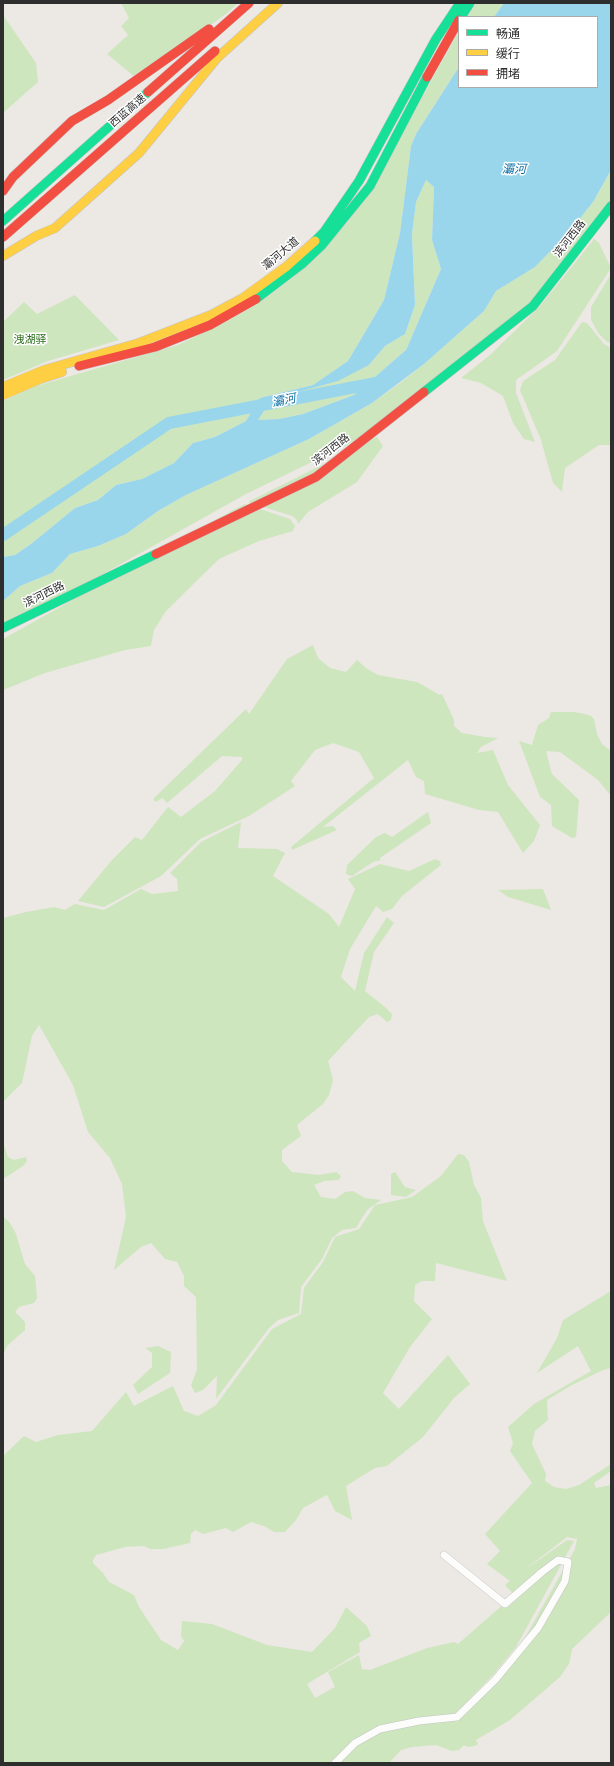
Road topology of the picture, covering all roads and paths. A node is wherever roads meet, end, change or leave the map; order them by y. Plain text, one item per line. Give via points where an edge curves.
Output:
1 (239, 3) edge
2 (250, 3) edge
3 (268, 3) edge
4 (278, 3) edge
5 (460, 3) edge
6 (470, 3) edge
7 (462, 16) edge
8 (458, 22) edge
9 (3, 191) edge
10 (611, 206) edge
11 (3, 221) edge
12 (3, 237) edge
13 (3, 256) edge
14 (3, 387) edge
15 (3, 395) edge
16 (3, 628) edge
17 (444, 1555) dead end
18 (335, 1763) edge

1 - 9 main road via 204,34 108,100 72,121 13,177
2 - 11 main road, 西蓝高速
3 - 12 main road, 西蓝高速
4 - 13 main road via 217,58 138,153 55,228
5 - 14 main road, 灞河大道 via 436,39 359,181 324,232 287,266 243,298 211,315 138,343 44,370
6 - 7 main road
8 - 15 main road, 灞河大道 via 370,186 322,245 289,275 232,313 180,337 155,347 79,366
10 - 16 main road, 滨河西路 via 533,306 316,477
17 - 18 street via 505,1604 558,1560 568,1562 565,1581 538,1628 495,1680 457,1718 419,1721 380,1729 355,1743

